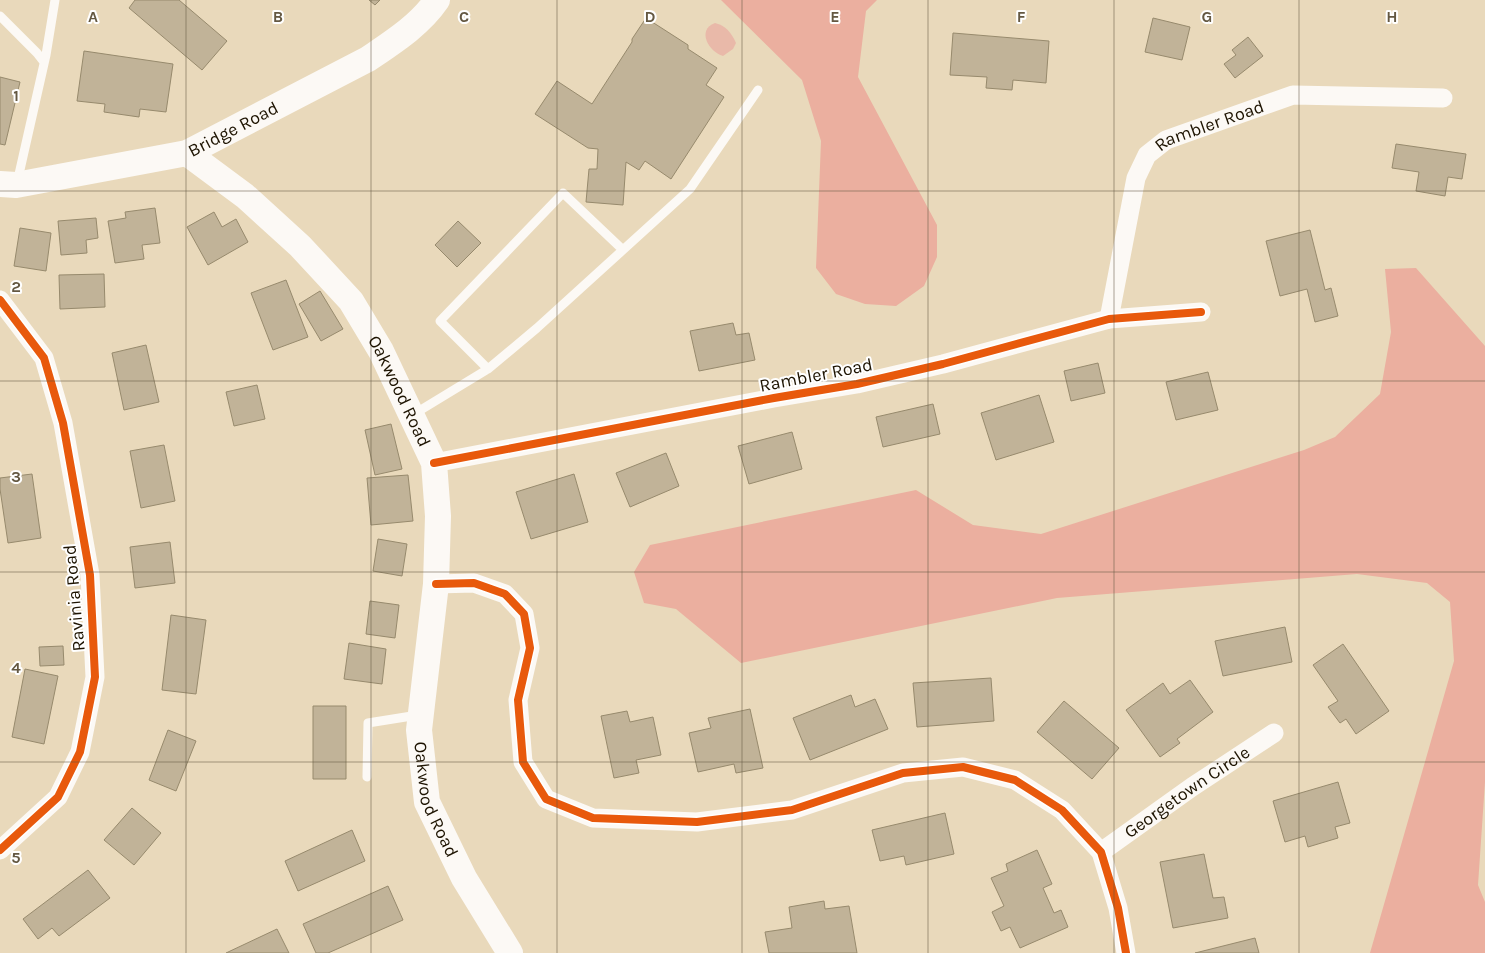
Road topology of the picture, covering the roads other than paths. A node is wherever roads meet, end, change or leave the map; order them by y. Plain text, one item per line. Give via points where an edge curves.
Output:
1 (56, 0) edge
2 (437, 0) edge
3 (0, 16) edge
4 (44, 62) junction
5 (758, 90) dead end
6 (1443, 98) dead end
7 (187, 153) junction
8 (8, 184) edge
9 (622, 249) junction
10 (0, 300) edge
11 (1201, 312) dead end
12 (1109, 319) junction
13 (488, 369) junction
14 (412, 416) junction
15 (434, 463) junction
16 (436, 584) junction
17 (421, 715) junction
18 (1274, 733) dead end
19 (367, 777) dead end
20 (0, 850) edge
21 (1101, 852) junction
22 (510, 953) edge
23 (1126, 953) edge

1 - 4 lane
2 - 7 main road, Bridge Road via 396,40 368,59
3 - 4 lane
4 - 8 lane
5 - 9 lane via 690,189
6 - 12 street, Rambler Road via 1294,95 1166,140 1147,155 1136,178
7 - 8 main road, Bridge Road
7 - 14 main road, Oakwood Road via 245,196 300,246 350,301 381,352
9 - 13 lane
9 - 13 lane via 564,193 440,321
10 - 20 street, Ravinia Road via 44,358 63,423 90,575 95,677 80,752 58,797
11 - 12 street, Rambler Road
12 - 15 street, Rambler Road via 857,384
13 - 14 lane
14 - 15 main road, Oakwood Road
15 - 16 main road, Oakwood Road via 438,516
16 - 17 main road, Oakwood Road
16 - 21 street via 474,583 504,594 524,614 530,648 518,700 523,762 546,800 593,818 697,822 792,810 903,773 963,767 1015,780 1062,810
17 - 19 lane via 368,723
17 - 22 main road, Oakwood Road via 419,730 427,802 464,878
18 - 21 street, Georgetown Circle
21 - 23 street via 1118,908

